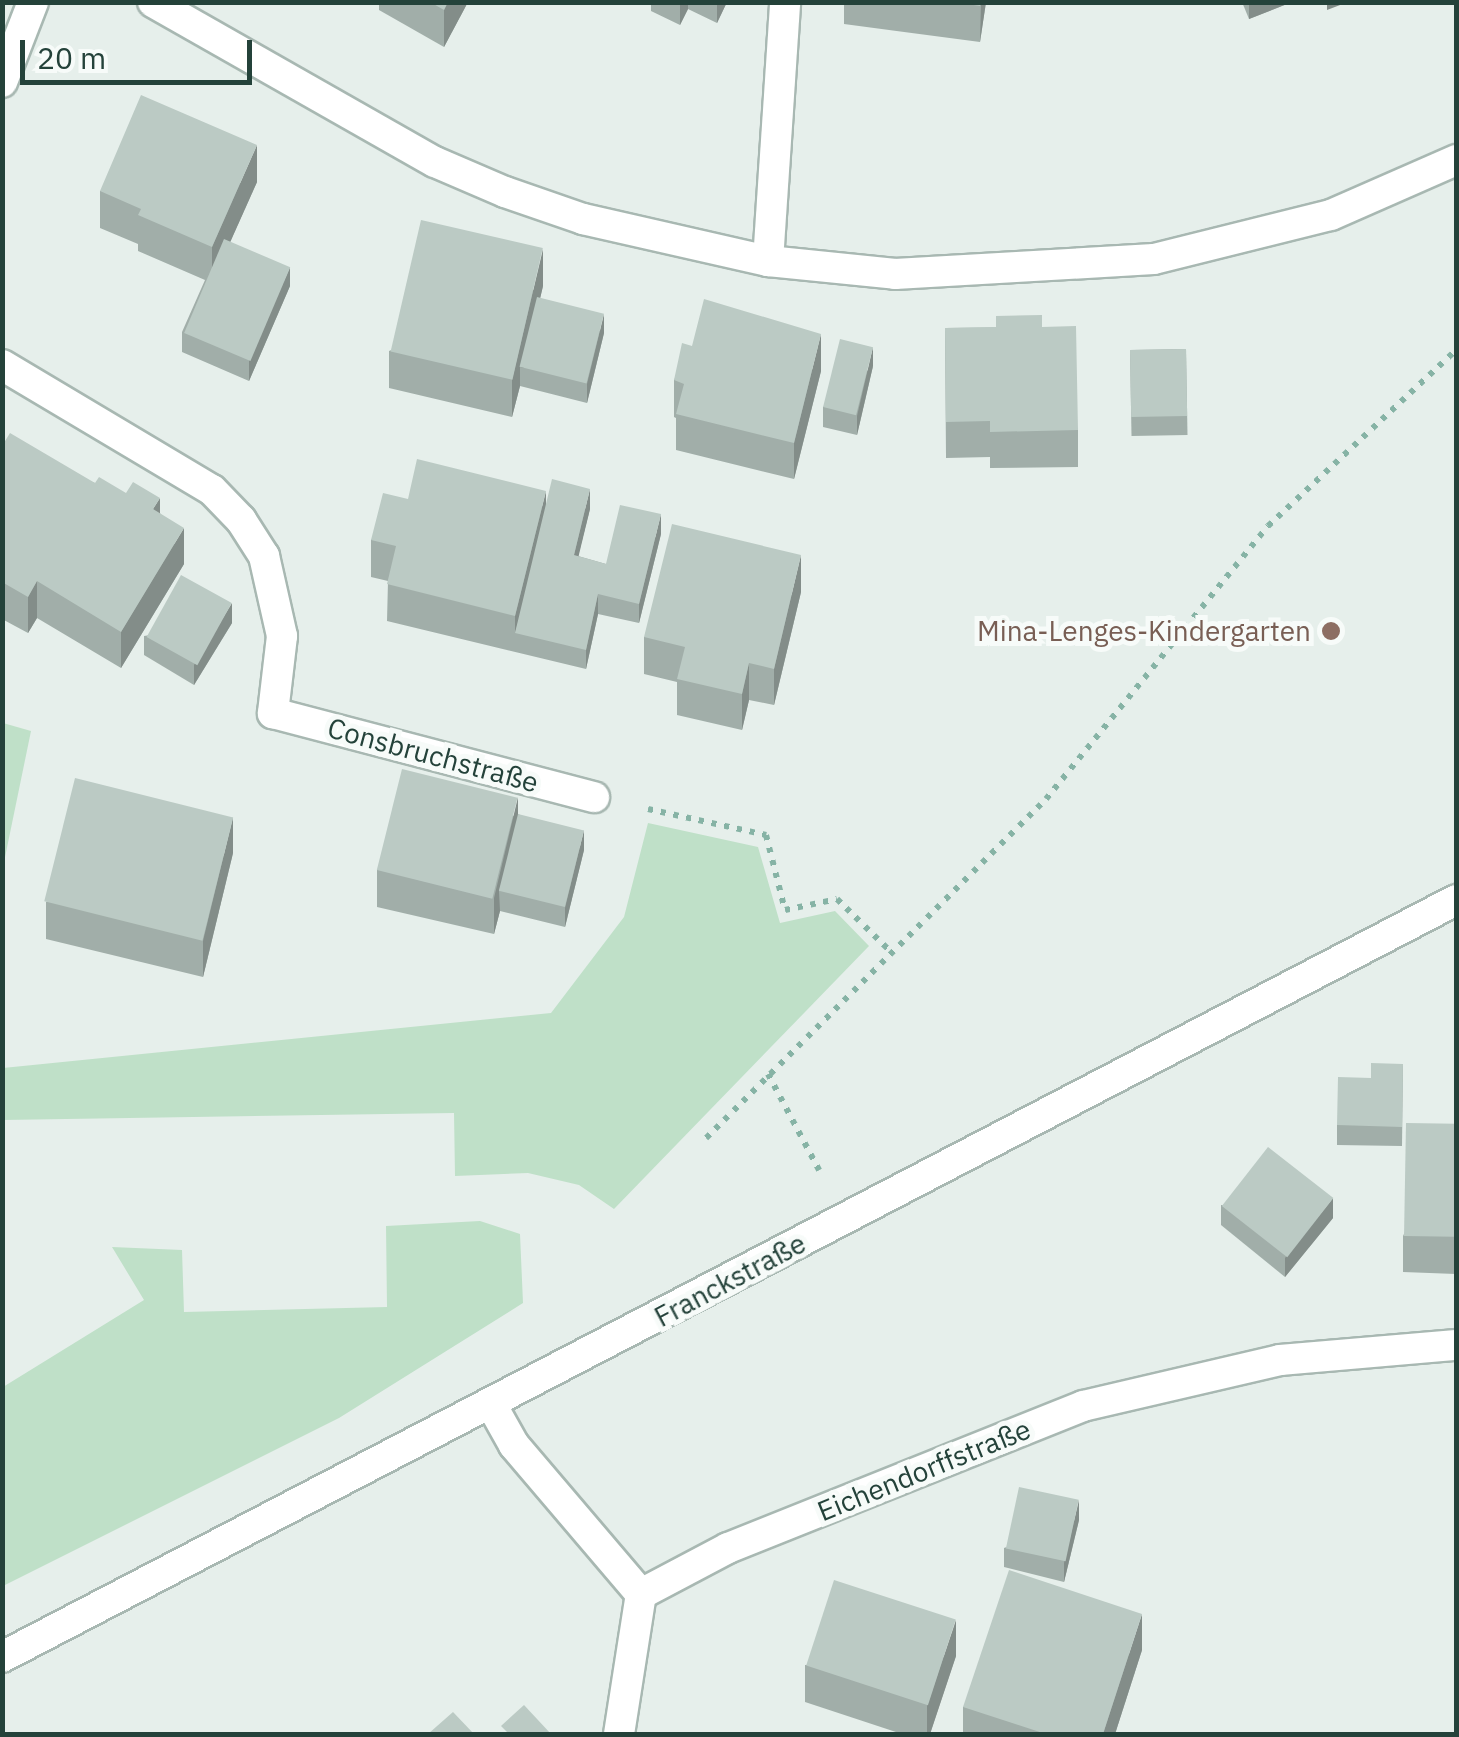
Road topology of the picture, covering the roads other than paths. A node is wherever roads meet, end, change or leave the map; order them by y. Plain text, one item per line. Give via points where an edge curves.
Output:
1 (33, 2) edge
2 (153, 2) edge
3 (785, 2) edge
4 (2, 82) edge
5 (1456, 160) edge
6 (768, 261) junction
7 (2, 364) edge
8 (594, 796) road end
9 (1456, 900) edge
10 (1456, 1346) edge
11 (491, 1404) junction
12 (641, 1594) junction
13 (2, 1658) edge
14 (619, 1734) edge

1 - 4 street
2 - 6 street via 435,162 505,192 582,219
3 - 6 street
5 - 6 street via 1331,216 1154,258 895,274
7 - 8 street, Consbruchstraße via 212,490 242,520 264,556 282,636 270,726
9 - 11 street, Franckstraße
10 - 12 street, Eichendorffstraße via 1280,1360 1083,1406 728,1548
11 - 12 street via 514,1445
11 - 13 street, Franckstraße
12 - 14 street

